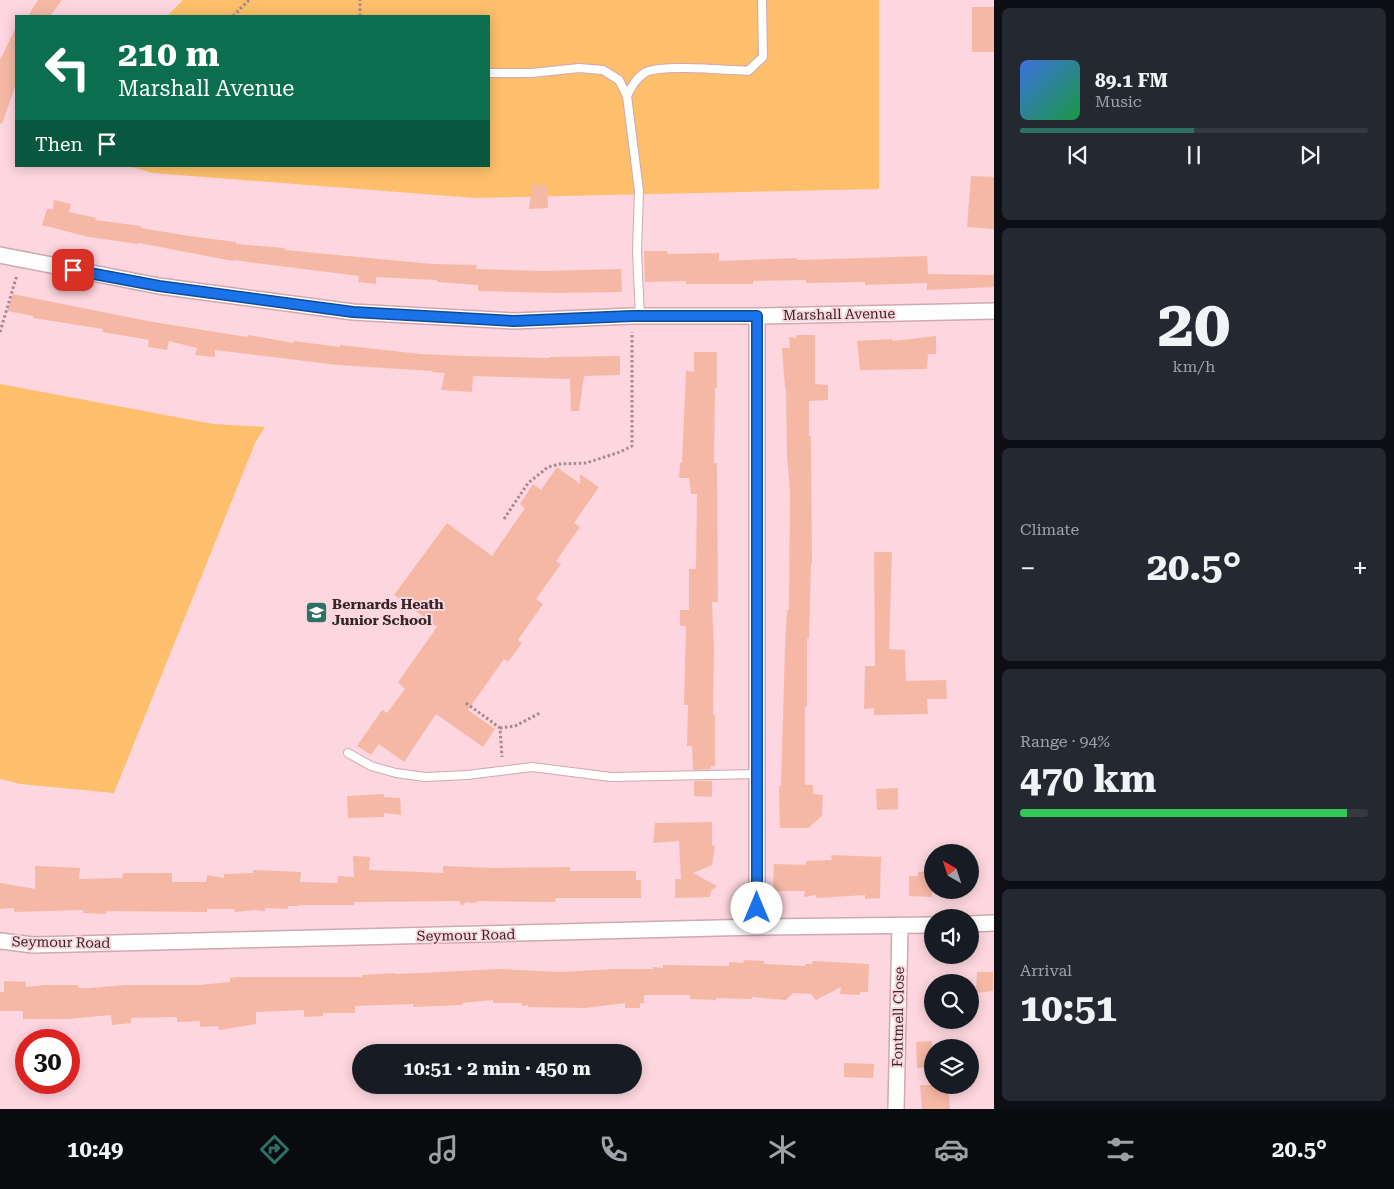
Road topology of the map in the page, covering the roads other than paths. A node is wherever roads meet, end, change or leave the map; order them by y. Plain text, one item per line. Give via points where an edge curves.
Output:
1 (762, 0) edge
2 (490, 73) edge
3 (627, 96) junction
4 (0, 256) edge
5 (994, 311) edge
6 (636, 316) junction
7 (757, 316) junction
8 (348, 753) dead end
9 (757, 774) junction
10 (979, 924) edge
11 (994, 924) edge
12 (924, 925) edge
13 (900, 926) junction
14 (757, 928) junction
15 (0, 941) edge
16 (896, 1109) edge

1 - 3 lane via 763,57 748,71 663,69 647,72 634,81
2 - 3 lane via 539,73 579,68 603,70 619,80
3 - 6 lane via 639,191
4 - 6 street, Marshall Avenue via 159,286 353,312 514,321
5 - 7 street, Marshall Avenue
6 - 7 street, Marshall Avenue
7 - 9 street
8 - 9 lane via 371,766 426,776 503,772 532,767 611,778
9 - 14 street
10 - 11 street
12 - 13 street, Seymour Road
13 - 14 street, Seymour Road
13 - 16 street, Fontmell Close
14 - 15 street, Seymour Road via 43,945

